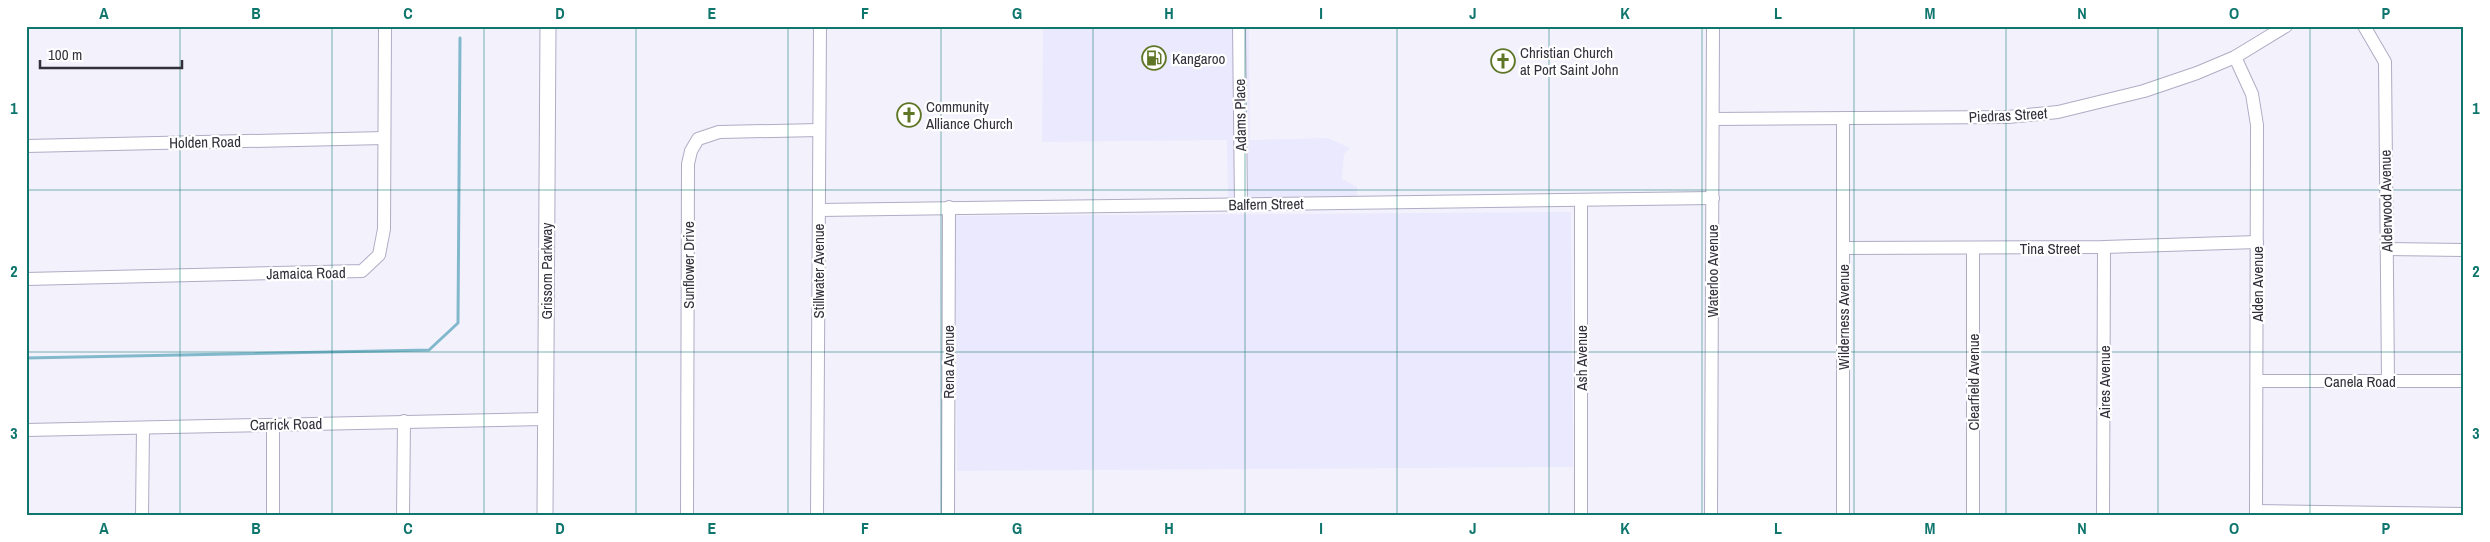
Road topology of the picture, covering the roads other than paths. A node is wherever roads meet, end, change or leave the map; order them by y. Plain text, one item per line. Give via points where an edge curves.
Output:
1 (385, 26) edge
2 (548, 26) edge
3 (820, 26) edge
4 (1239, 26) edge
5 (1712, 26) edge
6 (2286, 26) edge
7 (2364, 26) edge
8 (2235, 57) junction
9 (1843, 118) junction
10 (1713, 120) junction
11 (819, 130) junction
12 (384, 138) junction
13 (26, 146) edge
14 (1713, 198) junction
15 (1581, 200) junction
16 (1241, 204) junction
17 (949, 208) junction
18 (819, 210) junction
19 (2256, 242) junction
20 (2104, 247) junction
21 (1843, 248) junction
22 (1973, 248) junction
23 (2387, 249) junction
24 (2464, 250) edge
25 (26, 279) edge
26 (2257, 381) junction
27 (2388, 381) junction
28 (2464, 381) edge
29 (545, 419) junction
30 (404, 421) junction
31 (273, 425) junction
32 (143, 428) junction
33 (26, 430) edge
34 (2256, 513) edge
35 (2464, 514) edge
36 (2387, 515) edge
37 (142, 516) edge
38 (272, 516) edge
39 (403, 516) edge
40 (545, 516) edge
41 (687, 516) edge
42 (816, 516) edge
43 (948, 516) edge
44 (1581, 516) edge
45 (1711, 516) edge
46 (1843, 516) edge
47 (1973, 516) edge
48 (2104, 516) edge

1 - 12 street, Jamaica Road
2 - 29 main road, Grissom Parkway
3 - 11 street, Stillwater Avenue
4 - 16 street, Adams Place
5 - 10 street, Waterloo Avenue
6 - 8 street, Piedras Street
7 - 23 street, Alderwood Avenue via 2384,62
8 - 9 street, Piedras Street via 2144,92 2058,112 2008,117
8 - 19 street, Alden Avenue via 2252,94 2257,125
9 - 10 street, Piedras Street
9 - 21 street, Wilderness Avenue
10 - 14 street, Waterloo Avenue
11 - 18 street, Stillwater Avenue
11 - 41 street, Sunflower Drive via 719,132 698,139 691,152 688,164
12 - 13 street, Holden Road
12 - 25 street, Jamaica Road via 384,229 380,255 362,271
14 - 15 street, Balfern Street
14 - 45 street, Waterloo Avenue
15 - 16 street, Balfern Street
15 - 44 street, Ash Avenue
16 - 17 street, Balfern Street
17 - 18 street, Balfern Street
17 - 43 street, Rena Avenue
18 - 42 street, Stillwater Avenue
19 - 20 street, Tina Street
19 - 26 street, Alden Avenue
20 - 22 street, Tina Street
20 - 48 street, Aires Avenue
21 - 22 street, Tina Street
21 - 46 street, Wilderness Avenue
22 - 47 street, Clearfield Avenue
23 - 24 street
23 - 27 street, Alderwood Avenue
26 - 27 street, Canela Road
26 - 34 street, Alden Avenue
27 - 28 street, Canela Road
29 - 30 street, Carrick Road
29 - 40 main road, Grissom Parkway
30 - 31 street, Carrick Road
30 - 39 street
31 - 32 street, Carrick Road
31 - 38 street
32 - 33 street, Carrick Road
32 - 37 street
34 - 36 street
35 - 36 street

